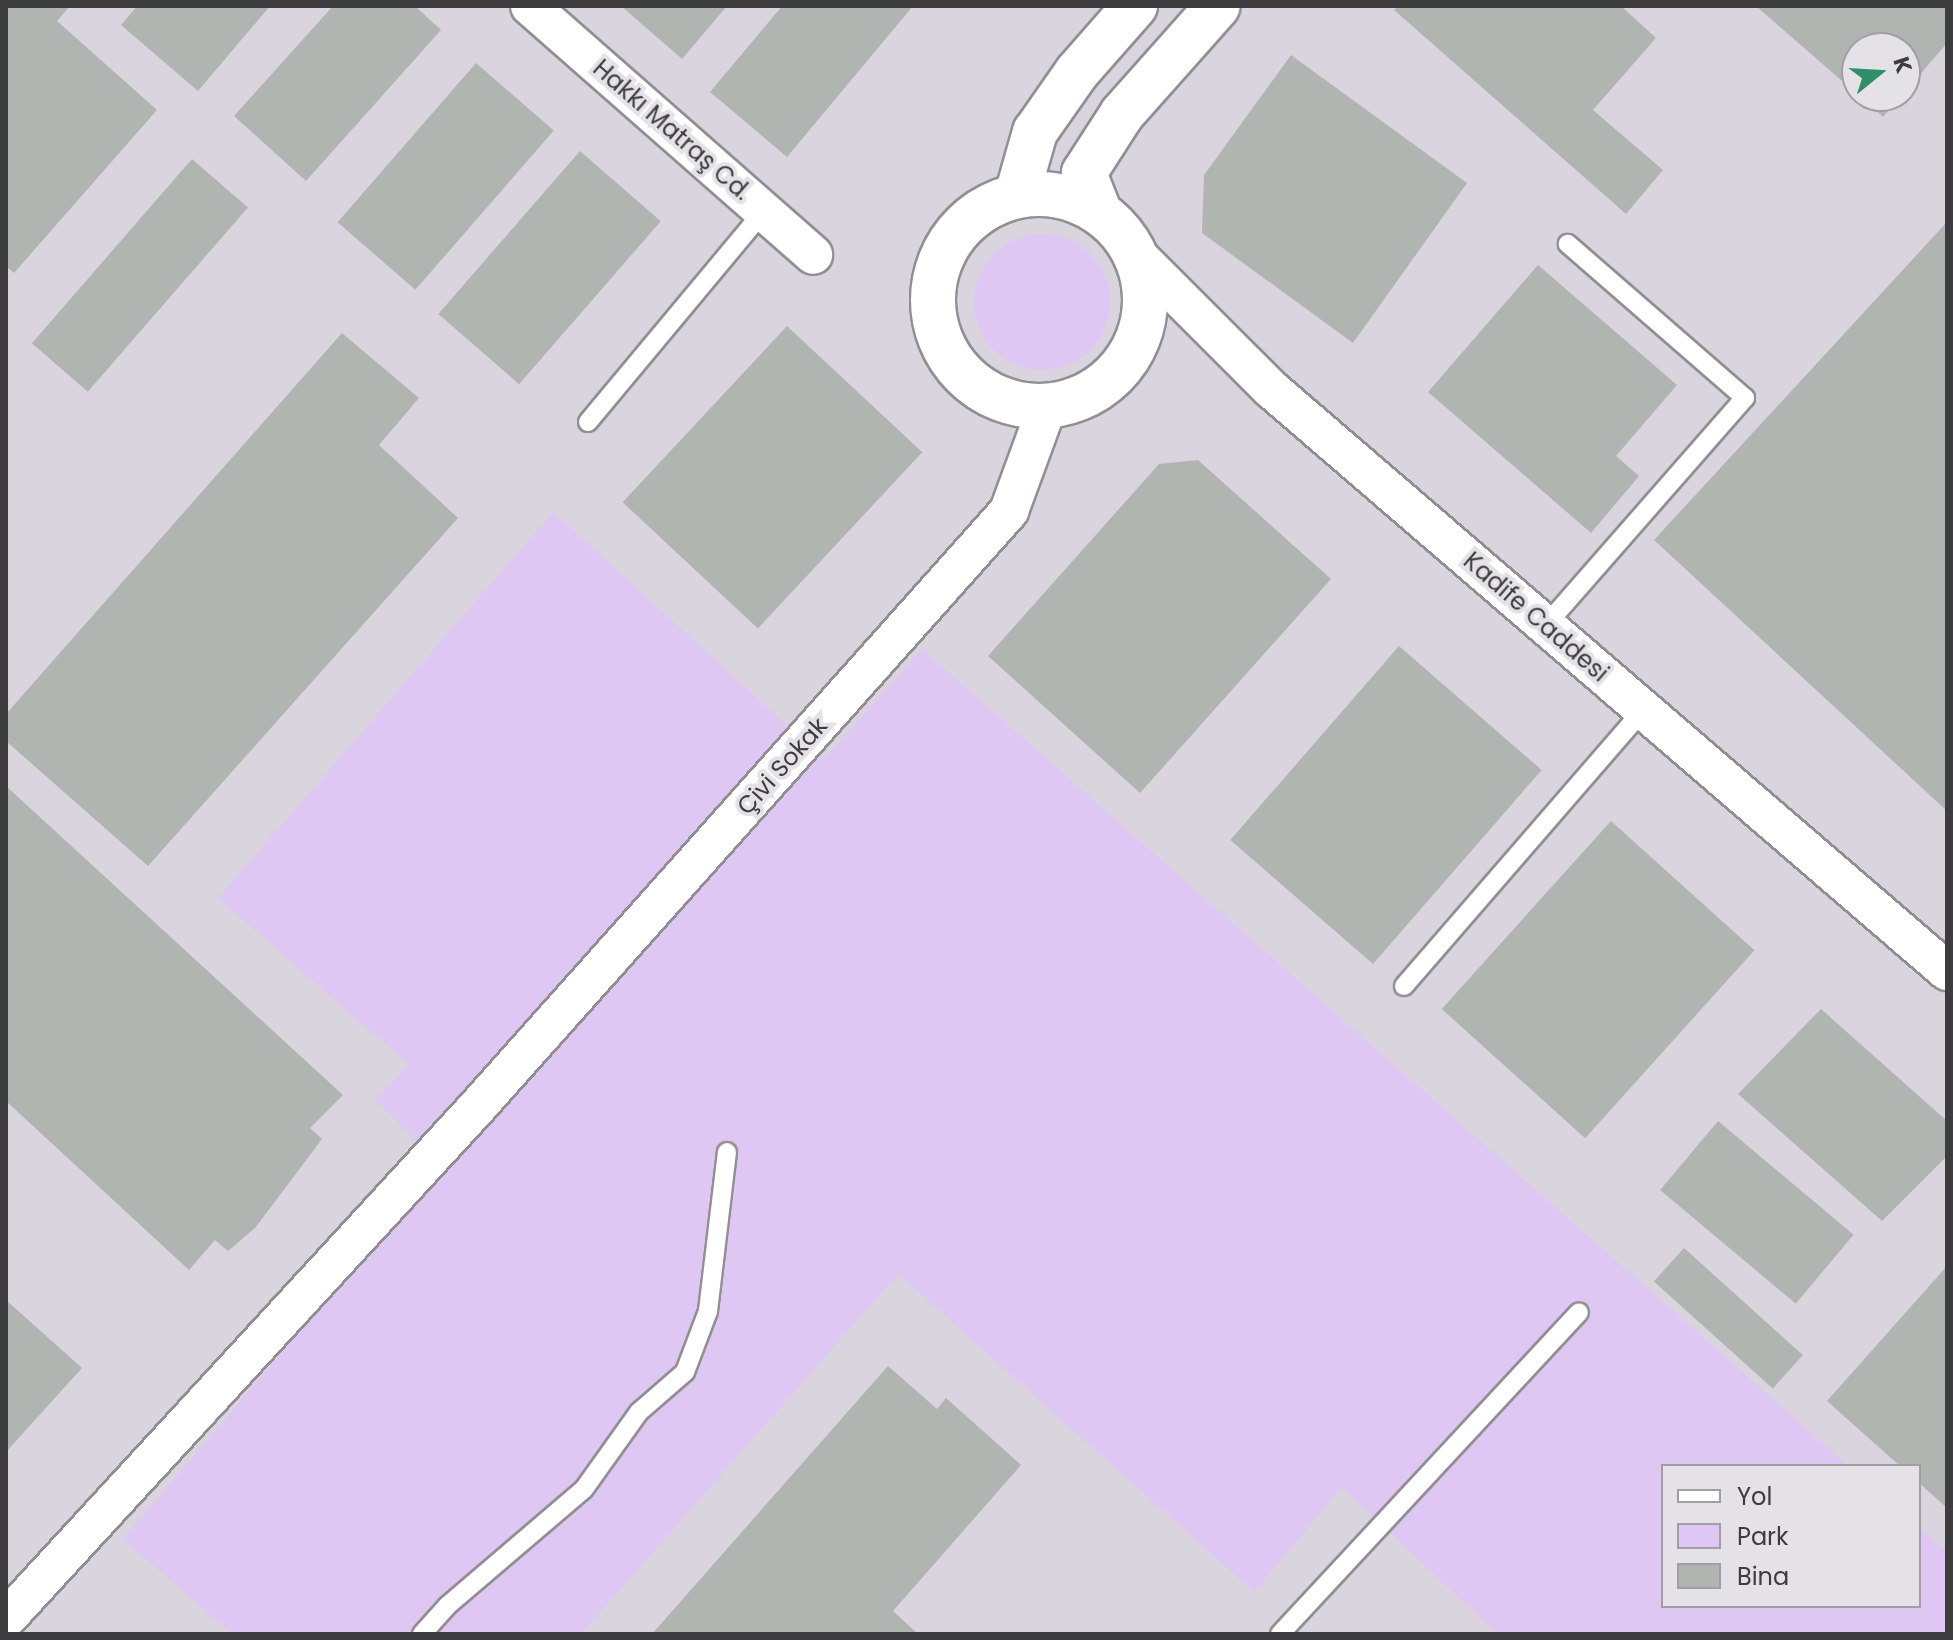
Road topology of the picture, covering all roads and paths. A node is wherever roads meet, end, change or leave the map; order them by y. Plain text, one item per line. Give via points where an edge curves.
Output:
1 (530, 6) edge
2 (1135, 6) edge
3 (1218, 6) edge
4 (1017, 195) junction
5 (764, 211) junction
6 (1099, 211) junction
7 (1568, 244) dead end
8 (1135, 253) junction
9 (813, 255) dead end
10 (1047, 407) junction
11 (588, 422) dead end
12 (1546, 625) junction
13 (1643, 710) junction
14 (1947, 971) edge
15 (1404, 986) dead end
16 (727, 1152) dead end
17 (1579, 1312) dead end
18 (6, 1619) edge
19 (422, 1634) edge
20 (1280, 1634) edge

1 - 5 street, Hakkı Matraş Cd.
2 - 4 street via 1077,72 1035,132
3 - 6 street via 1122,114 1084,173
4 - 6 street via 1060,194
4 - 10 street via 984,207 956,230 936,273 936,332 953,364 979,388 1011,404
5 - 9 street, Hakkı Matraş Cd.
5 - 11 lane
6 - 8 street
7 - 12 lane via 1745,398
8 - 10 street via 1145,286 1143,321 1132,353 1110,380 1081,399
8 - 12 street, Kadife Caddesi via 1271,389
10 - 18 street, Çivi Sokak via 1009,511 480,1104
12 - 13 street, Kadife Caddesi
13 - 14 street, Kadife Caddesi
13 - 15 lane
16 - 19 lane via 708,1311 685,1372 639,1412 584,1489 447,1606
17 - 20 lane

